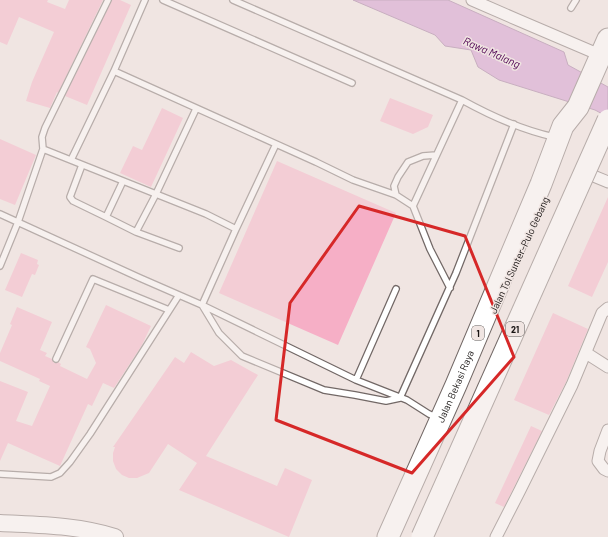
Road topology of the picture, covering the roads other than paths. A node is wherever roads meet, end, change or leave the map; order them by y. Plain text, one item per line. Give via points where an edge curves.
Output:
1 (108, 0) edge
2 (145, 0) edge
3 (163, 0) edge
4 (233, 0) edge
5 (472, 0) edge
6 (576, 0) edge
7 (572, 8) dead end
8 (603, 55) edge
9 (114, 71) junction
10 (352, 83) dead end
11 (462, 100) junction
12 (196, 108) junction
13 (514, 124) junction
14 (561, 132) junction
15 (606, 133) edge
16 (276, 144) junction
17 (43, 149) junction
18 (436, 155) junction
19 (71, 160) junction
20 (82, 165) junction
21 (591, 175) junction
22 (123, 181) junction
23 (608, 182) edge
24 (156, 194) junction
25 (396, 195) junction
26 (413, 206) junction
27 (0, 214) edge
28 (106, 217) junction
29 (18, 222) junction
30 (531, 227) junction
31 (236, 228) junction
32 (136, 232) junction
33 (180, 248) dead end
34 (0, 266) edge
35 (450, 288) junction
36 (396, 289) dead end
37 (179, 294) junction
38 (202, 305) junction
39 (608, 308) edge
40 (169, 310) junction
41 (586, 353) junction
42 (56, 359) dead end
43 (608, 367) edge
44 (356, 380) junction
45 (400, 398) junction
46 (440, 418) junction
47 (608, 430) edge
48 (608, 471) edge
49 (0, 474) edge
50 (0, 523) edge
51 (74, 532) edge
52 (115, 537) edge
53 (389, 537) edge
54 (399, 537) edge
55 (418, 537) edge
56 (422, 537) edge
57 (432, 537) edge
58 (496, 537) edge

1 - 17 lane via 45,128 42,138
2 - 9 lane
3 - 10 lane
4 - 11 lane
5 - 8 street
6 - 7 lane
8 - 14 highway, Jalan Bekasi Raya / 1 via 578,107
8 - 30 highway, Jalan Tol Sunter–Pulo Gebang
9 - 12 lane
9 - 19 lane
11 - 13 lane
11 - 18 lane
12 - 16 lane
12 - 24 lane
13 - 14 lane via 545,135
13 - 35 lane
14 - 46 highway, Jalan Bekasi Raya / 1
15 - 21 street
15 - 55 highway
15 - 56 highway, 21, bridge
16 - 25 lane via 353,180
16 - 31 lane
17 - 19 lane
17 - 29 lane
18 - 25 lane via 423,156 408,162 394,186
18 - 26 lane
19 - 20 lane
20 - 22 lane
20 - 28 lane via 70,197 76,204
21 - 23 street
21 - 57 street
22 - 24 lane
22 - 28 lane
24 - 31 lane
24 - 32 lane
25 - 26 lane
26 - 35 lane via 430,249
27 - 29 lane
28 - 32 lane
29 - 34 lane
29 - 37 lane
30 - 53 highway, Jalan Tol Sunter–Pulo Gebang
30 - 54 highway via 495,328
31 - 38 lane
32 - 33 lane
35 - 45 lane
36 - 44 lane
37 - 38 lane
37 - 40 lane
38 - 44 lane
38 - 45 lane via 219,333 242,356 324,390 386,401
39 - 41 street via 602,314
40 - 42 lane via 93,279
40 - 49 lane via 90,434 60,473 51,478
41 - 43 street
41 - 58 street
44 - 45 lane
45 - 46 lane
46 - 53 highway, Jalan Bekasi Raya / 1
47 - 48 street via 598,461
50 - 51 street
51 - 52 street via 100,533

